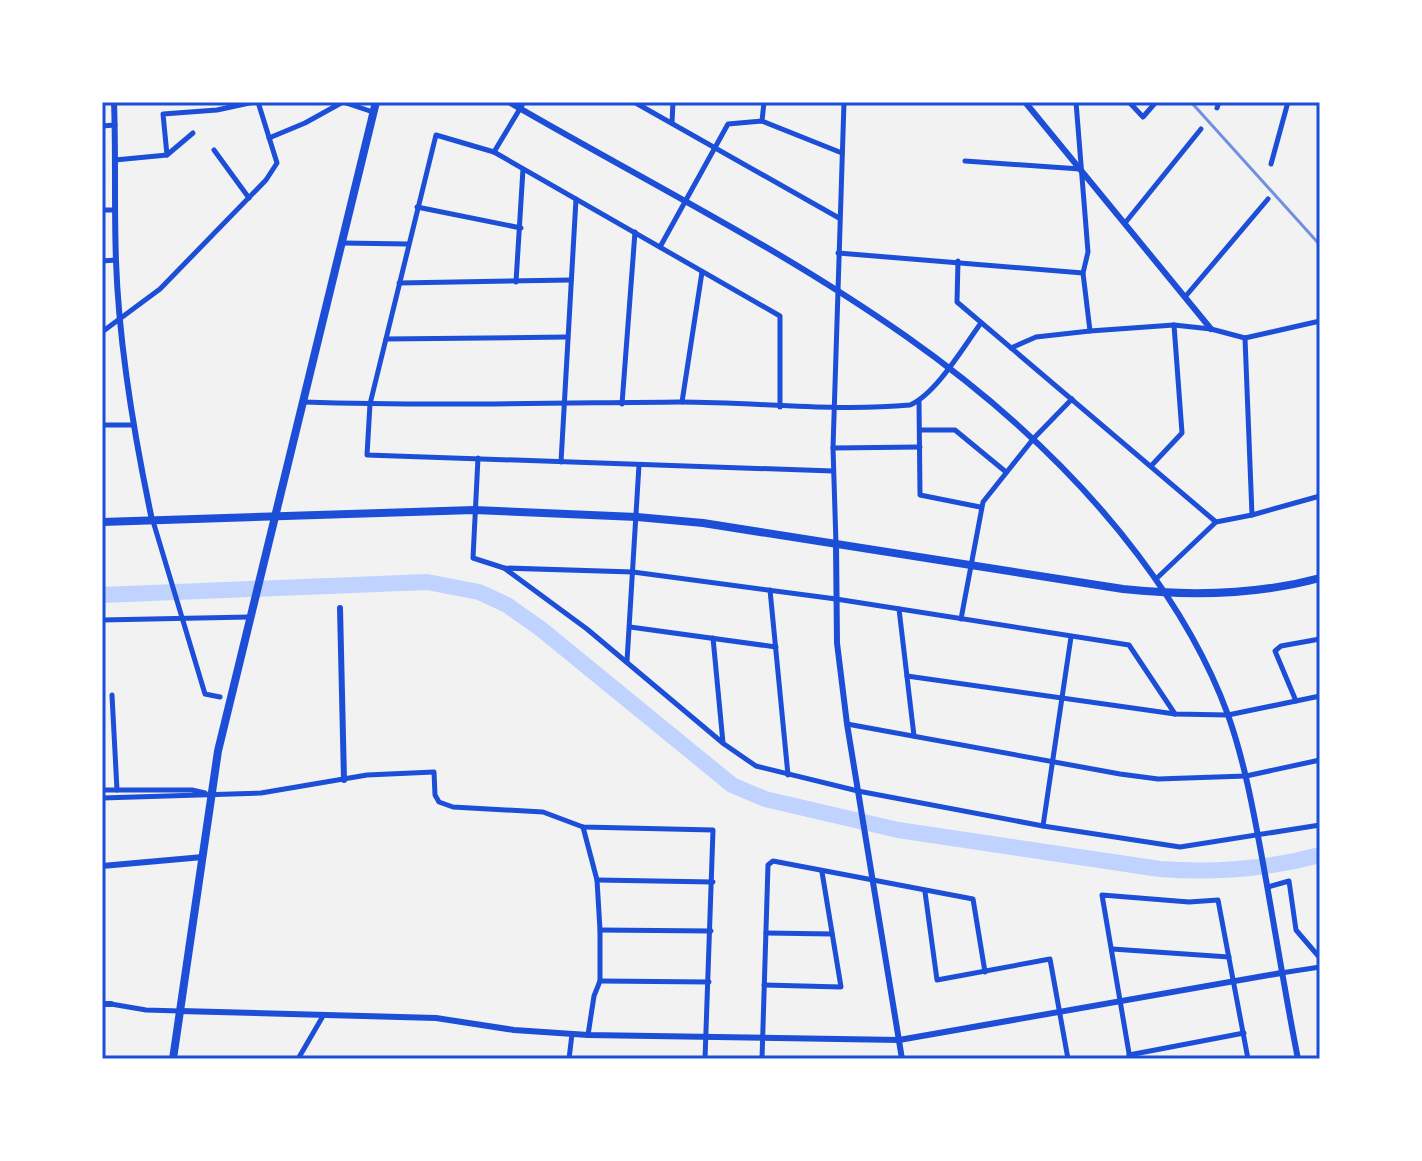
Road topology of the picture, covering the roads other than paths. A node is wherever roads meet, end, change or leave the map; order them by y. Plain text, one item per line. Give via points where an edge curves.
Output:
1 (114, 102) edge
2 (216, 102) edge
3 (256, 102) edge
4 (376, 102) edge
5 (509, 102) edge
6 (634, 102) edge
7 (673, 102) edge
8 (764, 102) edge
9 (844, 102) edge
10 (1025, 102) edge
11 (1076, 102) edge
12 (1129, 102) edge
13 (1156, 102) edge
14 (1288, 102) edge
15 (522, 105) edge
16 (217, 110) junction
17 (374, 112) junction
18 (762, 121) junction
19 (672, 123) junction
20 (115, 125) junction
21 (102, 126) edge
22 (1201, 129) dead end
23 (193, 133) dead end
24 (269, 138) junction
25 (714, 147) junction
26 (214, 150) dead end
27 (494, 152) junction
28 (842, 153) junction
29 (167, 155) junction
30 (115, 160) junction
31 (965, 161) dead end
32 (1271, 164) dead end
33 (523, 169) junction
34 (1081, 169) junction
35 (249, 198) junction
36 (576, 199) junction
37 (1268, 199) dead end
38 (685, 201) junction
39 (417, 207) junction
40 (102, 210) edge
41 (116, 210) junction
42 (839, 218) junction
43 (1125, 223) junction
44 (521, 228) junction
45 (635, 232) junction
46 (342, 243) junction
47 (408, 244) junction
48 (660, 247) junction
49 (838, 253) junction
50 (116, 260) junction
51 (102, 261) edge
52 (958, 261) junction
53 (702, 272) junction
54 (1083, 273) junction
55 (571, 280) junction
56 (516, 282) junction
57 (399, 283) junction
58 (836, 289) junction
59 (1185, 297) junction
60 (120, 320) junction
61 (1320, 321) edge
62 (981, 323) junction
63 (1174, 325) junction
64 (1211, 329) junction
65 (1090, 331) junction
66 (102, 332) edge
67 (568, 337) junction
68 (1245, 338) junction
69 (386, 339) junction
70 (1011, 348) junction
71 (949, 367) junction
72 (1072, 399) junction
73 (919, 401) junction
74 (304, 402) junction
75 (682, 402) junction
76 (370, 404) junction
77 (563, 404) junction
78 (622, 404) junction
79 (780, 407) junction
80 (834, 409) junction
81 (133, 425) junction
82 (920, 430) junction
83 (1034, 438) junction
84 (920, 447) junction
85 (833, 448) junction
86 (478, 458) junction
87 (561, 462) junction
88 (639, 465) junction
89 (1151, 466) junction
90 (833, 471) junction
91 (1006, 472) junction
92 (102, 491) edge
93 (1320, 496) edge
94 (980, 507) junction
95 (474, 510) junction
96 (275, 515) junction
97 (1252, 515) junction
98 (637, 517) junction
99 (152, 520) junction
100 (102, 522) edge
101 (1216, 522) junction
102 (836, 544) junction
103 (972, 565) junction
104 (504, 568) junction
105 (633, 572) junction
106 (1320, 578) edge
107 (1156, 579) junction
108 (770, 590) junction
109 (1167, 594) junction
110 (836, 599) junction
111 (340, 608) dead end
112 (899, 609) junction
113 (183, 615) junction
114 (250, 616) junction
115 (961, 619) junction
116 (102, 620) edge
117 (629, 627) junction
118 (1071, 637) junction
119 (713, 638) junction
120 (1320, 639) edge
121 (776, 647) junction
122 (627, 661) junction
123 (907, 676) junction
124 (112, 695) dead end
125 (1320, 696) edge
126 (220, 697) dead end
127 (1062, 697) junction
128 (1296, 701) junction
129 (1175, 714) junction
130 (1228, 715) junction
131 (847, 724) junction
132 (914, 736) junction
133 (724, 744) junction
134 (1320, 760) edge
135 (1053, 762) junction
136 (788, 775) junction
137 (1246, 776) junction
138 (344, 780) junction
139 (102, 790) edge
140 (117, 790) junction
141 (858, 793) junction
142 (210, 795) junction
143 (102, 798) edge
144 (117, 798) junction
145 (1320, 825) edge
146 (1043, 826) junction
147 (580, 827) junction
148 (1258, 836) junction
149 (203, 857) junction
150 (102, 866) edge
151 (822, 872) junction
152 (597, 880) junction
153 (713, 882) junction
154 (873, 882) junction
155 (1267, 886) junction
156 (925, 892) junction
157 (600, 930) junction
158 (711, 931) junction
159 (766, 933) junction
160 (832, 934) junction
161 (1112, 949) junction
162 (1229, 957) junction
163 (1320, 958) edge
164 (1320, 967) edge
165 (985, 972) junction
166 (1281, 973) junction
167 (600, 981) junction
168 (709, 982) junction
169 (1234, 982) junction
170 (764, 985) junction
171 (1120, 1001) junction
172 (102, 1004) edge
173 (111, 1004) joint
174 (180, 1011) junction
175 (1060, 1013) junction
176 (323, 1016) junction
177 (1244, 1033) junction
178 (572, 1034) junction
179 (588, 1035) junction
180 (706, 1036) junction
181 (763, 1037) junction
182 (899, 1040) junction
183 (1130, 1057) edge
184 (173, 1059) edge
185 (298, 1059) edge
186 (569, 1059) edge
187 (705, 1059) edge
188 (762, 1059) edge
189 (902, 1059) edge
190 (1068, 1059) edge
191 (1248, 1059) edge
192 (1298, 1059) edge

1 - 20 street
2 - 16 street
3 - 16 street
3 - 24 street
4 - 17 main road
5 - 15 street
6 - 19 street
7 - 19 street
8 - 18 street
9 - 28 street
10 - 34 street
11 - 34 street
12 - 13 street via 1143,117
14 - 32 street
15 - 27 street
15 - 38 street
16 - 29 street via 163,114
17 - 24 street via 343,102
17 - 46 main road
18 - 25 street via 728,124
18 - 28 street
19 - 25 street
20 - 21 street
20 - 30 street
22 - 43 street
23 - 29 street
24 - 35 street via 277,163
25 - 38 street
25 - 42 street
26 - 35 street
27 - 33 street
27 - 39 street via 436,135
28 - 42 street
29 - 30 street
30 - 41 street
31 - 34 street
33 - 36 street
33 - 44 street
34 - 43 street
34 - 54 street via 1088,252
35 - 60 street via 160,289
36 - 45 street
36 - 55 street
37 - 59 street
38 - 48 street
38 - 58 street
39 - 44 street
39 - 47 street
40 - 41 street
41 - 50 street
42 - 49 street
43 - 59 street
44 - 56 street
45 - 48 street
45 - 78 street
46 - 47 street
46 - 74 main road
47 - 57 street
48 - 53 street
49 - 52 street
49 - 58 street
50 - 51 street
50 - 60 street
52 - 54 street
52 - 62 street via 957,302
53 - 75 street
53 - 79 street via 780,316
54 - 65 street
55 - 56 street
55 - 67 street
56 - 57 street
57 - 69 street
58 - 71 street
58 - 80 street
59 - 64 street
60 - 66 street
60 - 81 street
61 - 68 street
62 - 70 street
62 - 71 street
63 - 64 street
63 - 65 street
63 - 89 street via 1182,433
64 - 68 street
65 - 70 street via 1036,337
67 - 69 street
67 - 77 street
68 - 97 street
69 - 76 street
70 - 72 street
71 - 73 street
71 - 83 street
72 - 83 street
72 - 89 street
73 - 80 street
73 - 82 street
74 - 76 street
74 - 96 main road
75 - 78 street
75 - 79 street
76 - 77 street
76 - 86 street via 367,455
77 - 78 street
77 - 87 street
79 - 80 street
80 - 85 street
81 - 92 street via 102,425
81 - 99 street
82 - 84 street
82 - 91 street via 955,430
83 - 91 street
83 - 107 street via 1107,513
84 - 85 street
84 - 94 street via 920,495
85 - 90 street
86 - 87 street
86 - 95 street
87 - 88 street
88 - 90 street
88 - 98 street
89 - 101 street
90 - 102 street
91 - 94 street
93 - 97 street
94 - 103 street
95 - 96 main road
95 - 98 main road
95 - 104 street via 473,558
96 - 99 main road
96 - 114 main road
97 - 101 street
98 - 102 main road
98 - 105 street
99 - 100 main road
99 - 113 street
101 - 107 street
102 - 103 main road
102 - 110 street
103 - 109 main road
103 - 115 street
104 - 105 street
104 - 122 street
105 - 108 street
105 - 117 street
106 - 109 main road via 1265,588
107 - 109 street
108 - 110 street
108 - 121 street
109 - 130 street via 1201,652
110 - 112 street
110 - 131 street
111 - 138 street
112 - 115 street
112 - 123 street
113 - 114 street
113 - 116 street
113 - 126 street via 205,694
114 - 142 main road
115 - 118 street
117 - 119 street
117 - 122 street
118 - 127 street
118 - 129 street via 1129,645
119 - 121 street
119 - 133 street
120 - 128 street via 1275,651
121 - 136 street
122 - 133 street
123 - 127 street
123 - 132 street
124 - 140 street
125 - 128 street
127 - 129 street
127 - 135 street
128 - 130 street
129 - 130 street
130 - 137 street
131 - 132 street
131 - 141 street
132 - 135 street
133 - 136 street via 756,766
134 - 137 street
135 - 137 street via 1158,779
135 - 146 street
136 - 141 street
137 - 148 street
138 - 142 street via 274,792
138 - 147 street via 434,772 439,802 463,809 543,812
139 - 140 street
140 - 142 street via 192,790
140 - 144 street
141 - 146 street
141 - 154 street
142 - 144 street
142 - 149 main road
143 - 144 street
145 - 148 street
146 - 148 street via 1180,847
147 - 152 street
147 - 153 street via 713,830
148 - 155 street
149 - 150 street
149 - 174 main road
151 - 154 street
151 - 159 street via 773,861 768,865
151 - 160 street
152 - 153 street
152 - 157 street
153 - 158 street
154 - 156 street
154 - 182 street
155 - 163 street via 1289,881 1296,930
155 - 166 street
156 - 165 street via 973,899
156 - 165 street via 937,980
157 - 158 street
157 - 167 street
158 - 168 street
159 - 160 street
159 - 170 street
160 - 170 street via 841,987
161 - 162 street
161 - 162 street via 1102,895 1218,900
161 - 171 street
162 - 169 street
164 - 166 street
165 - 175 street via 1050,959
166 - 169 street
166 - 192 street
167 - 168 street
167 - 179 street
168 - 180 street
169 - 171 street
169 - 177 street
170 - 181 street
171 - 175 street
171 - 183 street
172 - 173 street
173 - 174 street
174 - 176 street
174 - 184 main road
175 - 182 street
175 - 190 street
176 - 178 street via 436,1018
176 - 185 street
177 - 183 street
177 - 191 street
178 - 179 street
178 - 186 street
179 - 180 street
180 - 181 street
180 - 187 street
181 - 182 street
181 - 188 street
182 - 189 street

